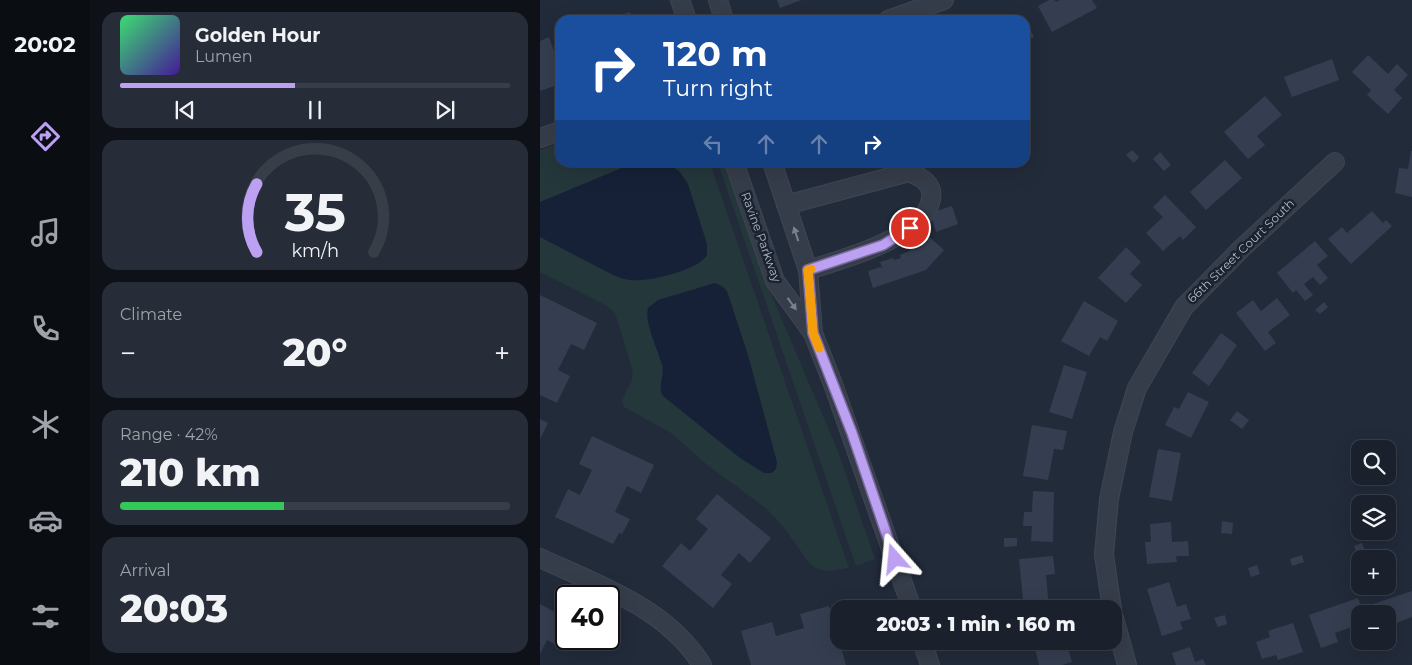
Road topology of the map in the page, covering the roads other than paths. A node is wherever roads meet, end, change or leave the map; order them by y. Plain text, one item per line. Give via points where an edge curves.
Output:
1 (680, 0) edge
2 (718, 0) edge
3 (944, 0) edge
4 (685, 15) edge
5 (722, 15) edge
6 (902, 15) edge
7 (555, 133) edge
8 (540, 138) edge
9 (1335, 162) dead end
10 (736, 167) edge
11 (774, 167) edge
12 (786, 205) junction
13 (808, 270) junction
14 (813, 333) junction
15 (540, 558) edge
16 (909, 600) edge
17 (1111, 600) edge
18 (1122, 647) edge
19 (925, 650) edge
20 (702, 665) edge
21 (930, 665) edge
22 (1127, 665) edge

1 - 4 street
2 - 5 street
3 - 6 street
7 - 8 street
9 - 17 street, 66th Street Court South via 1242,248 1184,308 1137,388 1123,432 1109,499 1104,555
10 -> 14 street, Ravine Parkway via 775,281
11 - 12 street, Ravine Parkway
13 -> 12 street, Ravine Parkway
12 - 13 street via 909,172 926,180 932,194 930,209 910,228 883,245
13 - 14 street, Ravine Parkway
14 - 16 street, Ravine Parkway via 852,433
15 - 20 street via 646,610 677,634
18 - 22 street
19 - 21 street

